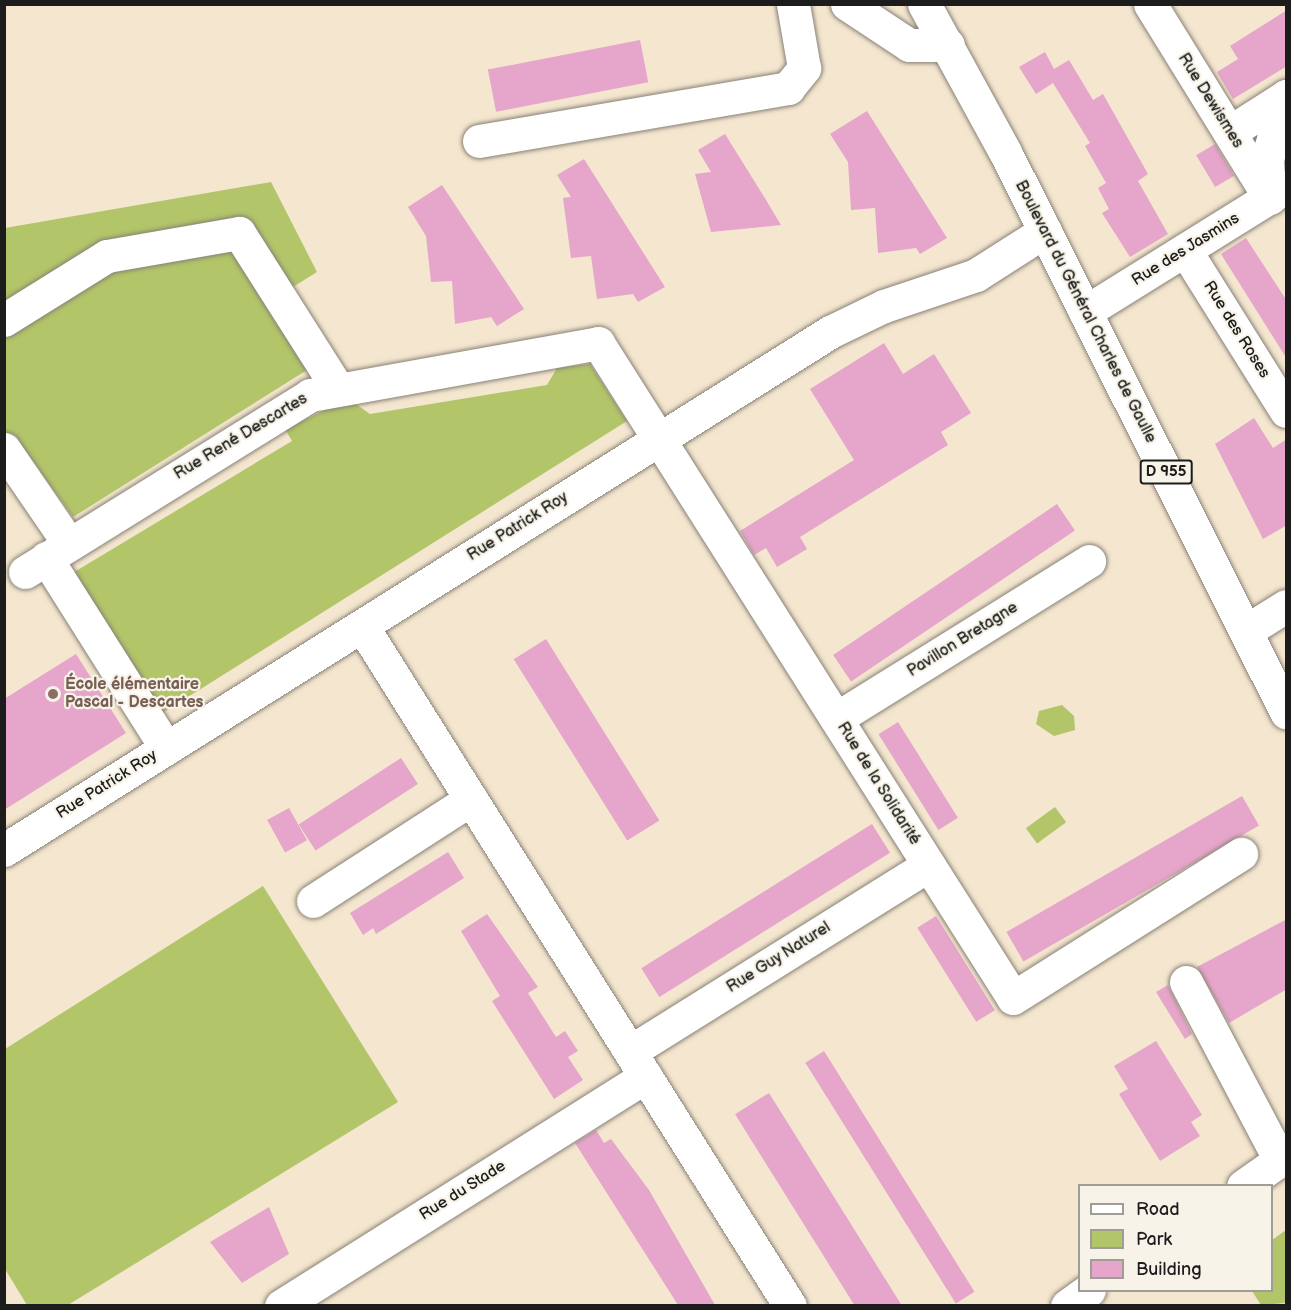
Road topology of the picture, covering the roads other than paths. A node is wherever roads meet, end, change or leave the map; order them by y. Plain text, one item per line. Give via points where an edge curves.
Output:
1 (793, 4) edge
2 (847, 4) edge
3 (924, 4) edge
4 (930, 4) edge
5 (1150, 4) edge
6 (948, 45) junction
7 (1287, 96) edge
8 (1230, 132) junction
9 (479, 141) dead end
10 (1278, 193) edge
11 (1045, 231) junction
12 (1185, 250) junction
13 (1085, 312) junction
14 (4, 320) edge
15 (598, 343) joint
16 (336, 386) junction
17 (1285, 406) edge
18 (660, 439) junction
19 (4, 449) edge
20 (47, 558) junction
21 (1089, 561) dead end
22 (1287, 606) edge
23 (362, 626) junction
24 (1246, 631) junction
25 (1287, 712) edge
26 (837, 718) junction
27 (166, 748) junction
28 (471, 799) junction
29 (4, 850) edge
30 (1241, 854) dead end
31 (929, 865) junction
32 (313, 901) dead end
33 (1186, 982) dead end
34 (638, 1064) junction
35 (1244, 1184) edge
36 (1086, 1292) edge
37 (281, 1305) edge
38 (790, 1305) edge
39 (1067, 1305) edge

1 - 9 street via 804,68 788,88
2 - 6 street via 909,45
3 - 6 street, D 955
4 - 6 street, D 955
5 - 8 street, Rue Dewismes
6 - 11 street, Boulevard du Général Charles de Gaulle / D 955
7 - 8 street
7 - 10 street via 1267,159
8 - 10 street, Rue Dewismes
10 - 12 street, Rue des Jasmins
11 - 13 street, Boulevard du Général Charles de Gaulle / D 955
11 - 18 street, Rue Patrick Roy via 970,278 884,306 830,332
12 - 13 street, Rue des Jasmins
12 - 17 street, Rue des Roses
13 - 24 street, Boulevard du Général Charles de Gaulle / D 955
14 - 16 street via 107,256 239,232
15 - 16 street, Rue René Descartes
15 - 18 street, Rue de la Solidarité
16 - 20 street, Rue René Descartes via 297,401
18 - 23 street, Rue Patrick Roy
18 - 26 street, Rue de la Solidarité
19 - 20 street
20 - 27 street
21 - 26 street, Pavillon Bretagne
22 - 24 street
23 - 27 street, Rue Patrick Roy
23 - 28 street
24 - 25 street, Boulevard du Général Charles de Gaulle / D 955
26 - 31 street, Rue de la Solidarité
27 - 29 street, Rue Patrick Roy
28 - 32 street
28 - 34 street
30 - 31 street, Rue de la Solidarité via 1013,998
31 - 34 street, Rue Guy Naturel
33 - 35 street via 1280,1160
34 - 37 street, Rue du Stade
34 - 38 street
36 - 39 street

